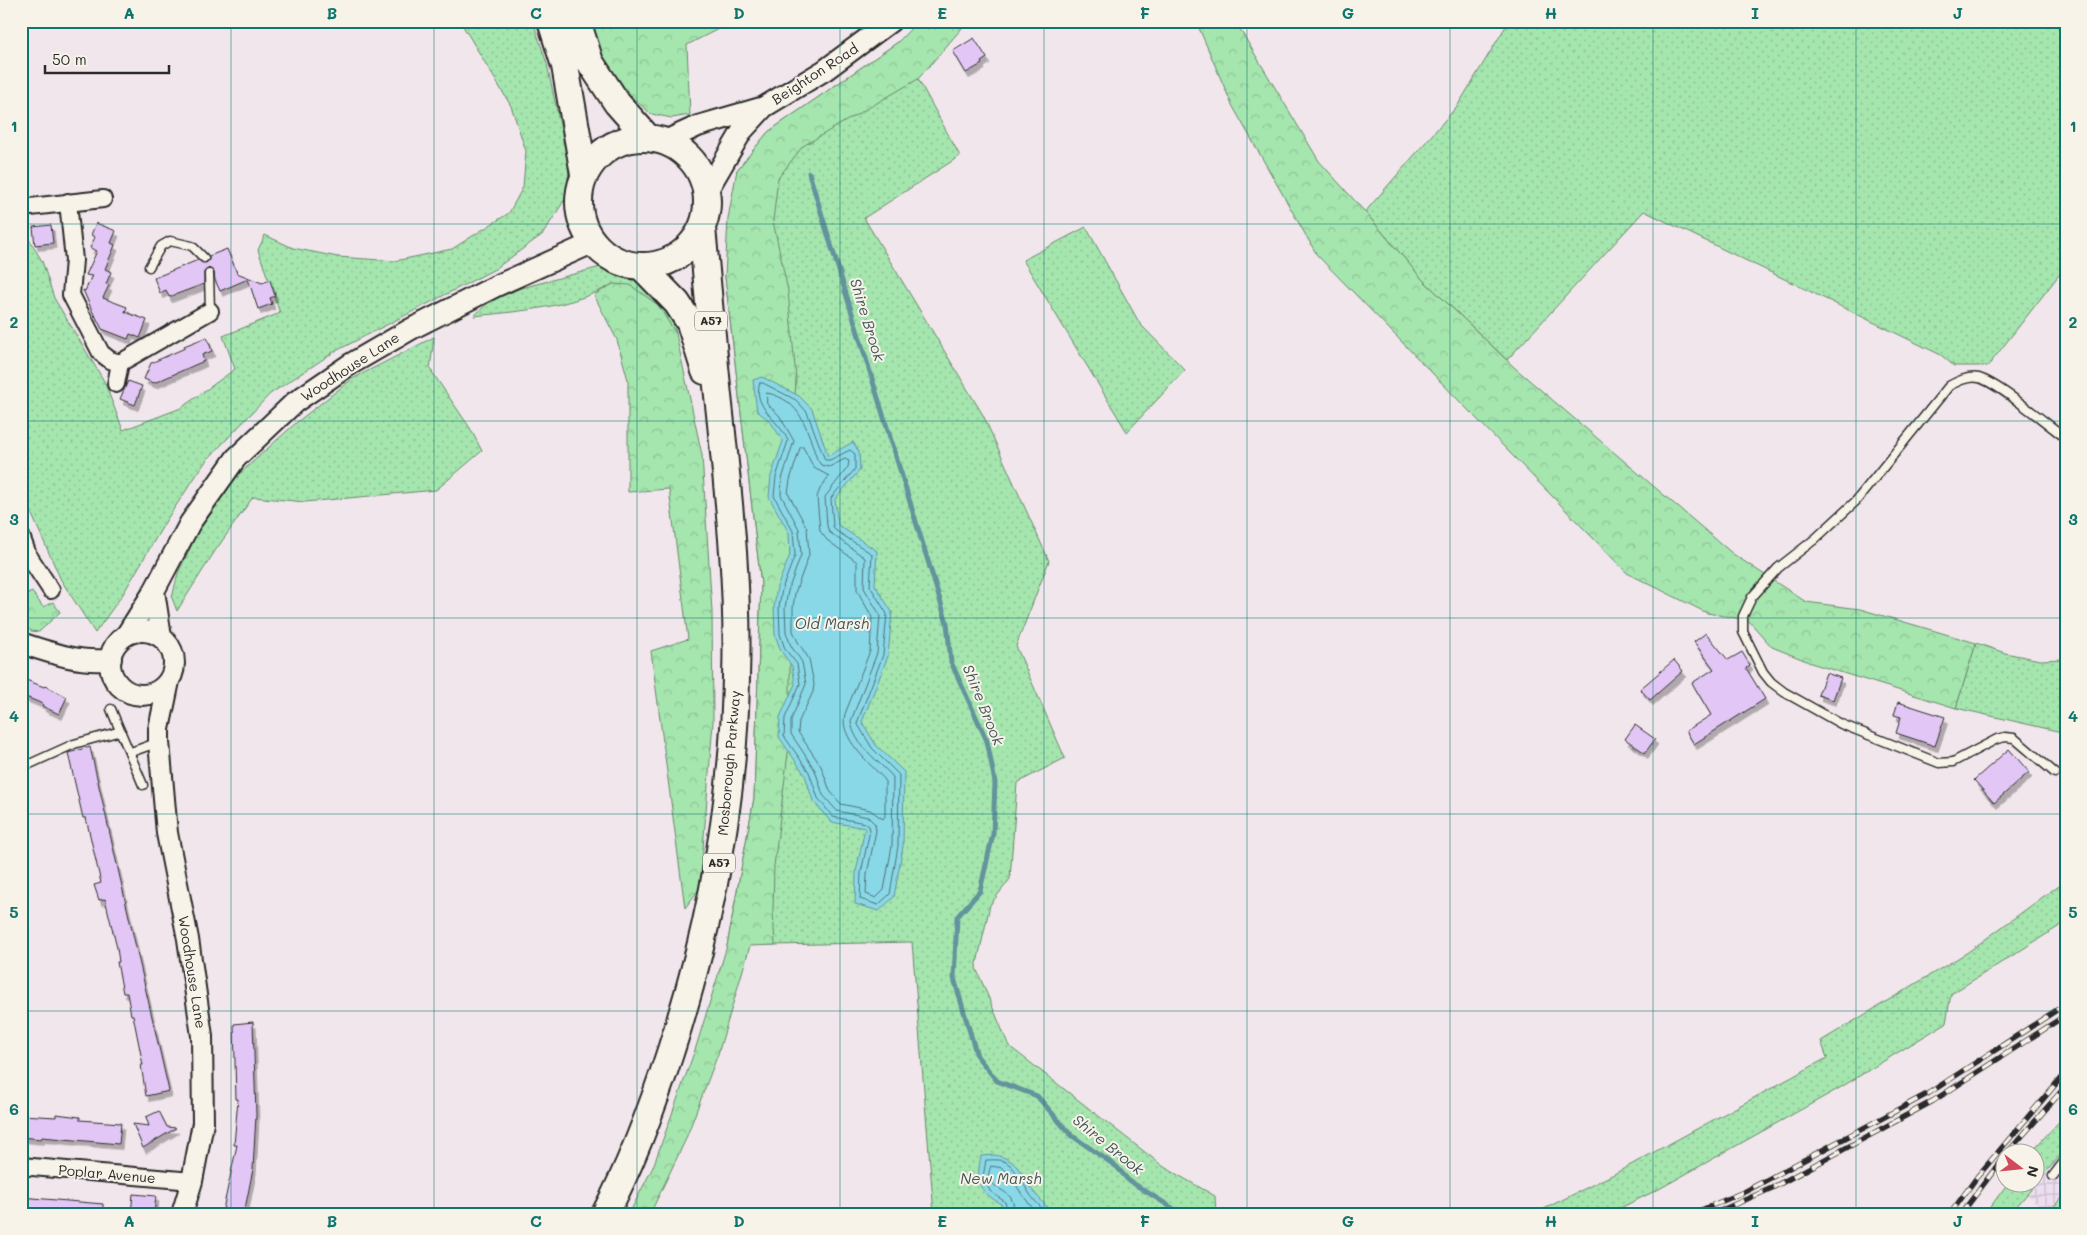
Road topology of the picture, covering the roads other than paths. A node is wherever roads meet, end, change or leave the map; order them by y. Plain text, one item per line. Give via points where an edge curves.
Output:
1 (551, 21) edge
2 (577, 21) edge
3 (880, 26) edge
4 (764, 108) junction
5 (656, 139) junction
6 (584, 174) junction
7 (707, 191) junction
8 (103, 199) dead end
9 (68, 202) junction
10 (21, 208) edge
11 (702, 228) junction
12 (592, 243) junction
13 (204, 258) dead end
14 (149, 267) dead end
15 (642, 267) junction
16 (209, 274) dead end
17 (210, 311) joint
18 (120, 363) junction
19 (116, 384) dead end
20 (720, 414) junction
21 (2066, 438) edge
22 (21, 536) edge
23 (24, 562) edge
24 (51, 590) dead end
25 (154, 591) junction
26 (127, 634) junction
27 (162, 637) junction
28 (21, 643) edge
29 (111, 659) junction
30 (169, 681) junction
31 (142, 695) junction
32 (111, 709) dead end
33 (121, 731) junction
34 (159, 736) junction
35 (131, 752) junction
36 (21, 768) edge
37 (2056, 772) dead end
38 (144, 785) dead end
39 (2066, 1159) edge
40 (21, 1166) edge
41 (2053, 1176) dead end
42 (192, 1181) junction
43 (182, 1214) edge
44 (605, 1214) edge

1 - 6 highway via 565,66
2 - 5 highway via 590,62 617,103
3 - 4 street, Beighton Road via 825,70
4 - 5 street, Beighton Road
4 - 7 street, Beighton Road via 742,131
5 - 6 highway via 615,142 597,156
5 - 7 highway via 691,159
6 - 12 highway via 578,198 581,220
7 - 11 highway
8 - 9 street
9 - 10 street
9 - 18 street via 74,260 71,295 101,353
11 - 15 highway via 690,246 675,258
11 - 20 highway, Mosborough Parkway / A57
12 - 15 highway via 619,262
12 - 25 street, Woodhouse Lane via 411,329 349,365 295,402 236,458 190,523
13 - 14 lane via 192,246 170,240 161,246
15 - 20 highway, Mosborough Parkway / A57 via 677,303 690,323
16 - 17 lane
17 - 18 street
18 - 19 street
20 - 44 highway, Mosborough Parkway / A57 via 734,575 736,676 724,831 711,908 682,1016 650,1116
21 - 37 lane via 1992,384 1978,378 1963,379 1949,386 1856,501 1778,568 1752,597 1743,616 1743,632 1771,682 1841,724 1938,763 1952,762 1997,739 2014,738
22 - 23 street
23 - 24 street
25 - 26 street, Woodhouse Lane
25 - 27 street
26 - 27 street via 146,631
26 - 29 street via 114,648
27 - 30 street via 174,656
28 - 29 street via 99,661
29 - 31 street via 111,669 122,688
30 - 31 street via 161,689
30 - 34 street, Woodhouse Lane
31 - 34 street, Woodhouse Lane
32 - 33 lane
33 - 35 lane
33 - 36 lane via 74,744
34 - 35 lane
34 - 42 street, Woodhouse Lane via 167,833 188,939 202,1036 203,1123
35 - 38 lane
39 - 41 lane
40 - 42 street, Poplar Avenue
42 - 43 street, Woodhouse Lane

